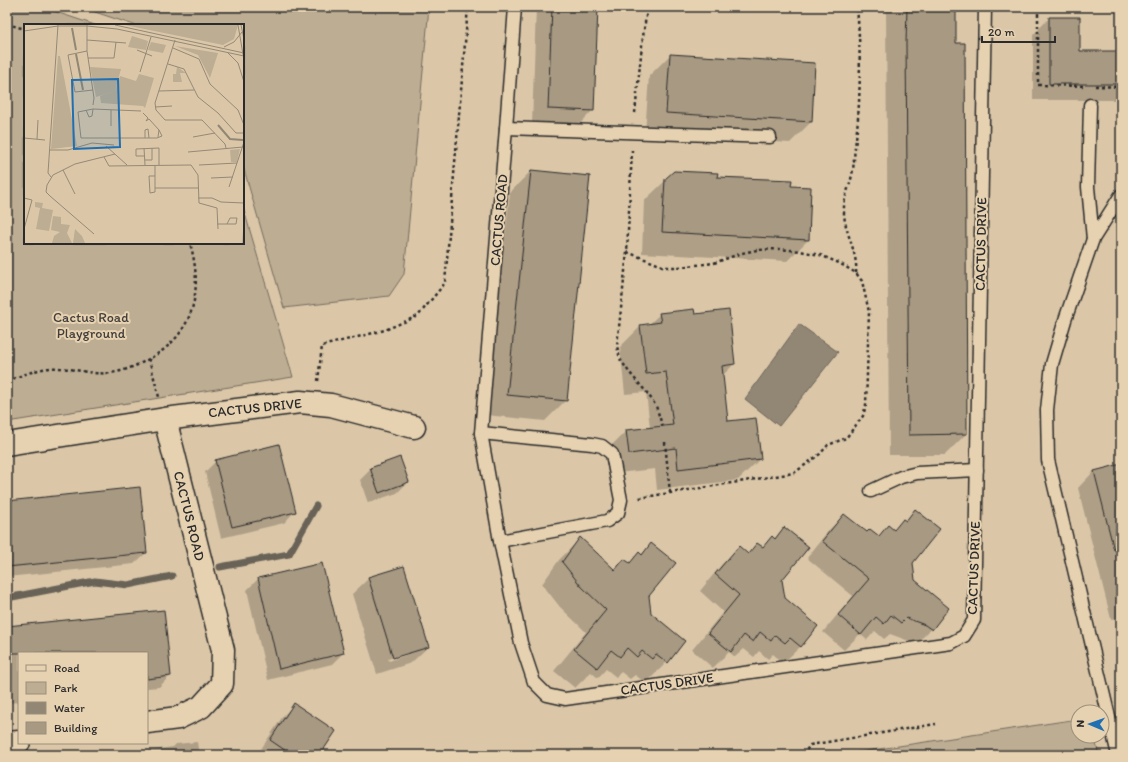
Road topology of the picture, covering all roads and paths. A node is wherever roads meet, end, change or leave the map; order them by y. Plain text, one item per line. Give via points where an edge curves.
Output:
1 (468, 7) edge
2 (515, 7) edge
3 (649, 7) edge
4 (857, 7) edge
5 (985, 7) edge
6 (1038, 7) edge
7 (7, 24) edge
8 (24, 29) edge
9 (1121, 87) edge
10 (1090, 106) dead end
11 (506, 128) junction
12 (634, 132) junction
13 (770, 137) dead end
14 (1121, 160) edge
15 (1121, 184) edge
16 (1121, 195) edge
17 (1093, 238) junction
18 (190, 244) edge
19 (626, 252) junction
20 (856, 273) junction
21 (149, 359) junction
22 (7, 381) edge
23 (316, 403) junction
24 (165, 419) junction
25 (414, 427) dead end
26 (663, 428) dead end
27 (481, 433) junction
28 (665, 442) dead end
29 (7, 444) edge
30 (977, 470) junction
31 (871, 491) dead end
32 (670, 493) junction
33 (621, 500) junction
34 (500, 541) junction
35 (148, 722) edge
36 (936, 724) dead end
37 (18, 742) edge
38 (7, 743) edge
39 (803, 755) edge
40 (1118, 755) edge

1 - 23 path via 445,283 418,316 385,330 322,346
2 - 11 lane, CACTUS ROAD
3 - 12 path via 643,36
4 - 20 path via 858,122 844,214 857,262
5 - 30 lane, CACTUS DRIVE
6 - 9 path via 1038,85
7 - 8 path
10 - 17 lane via 1088,187
11 - 12 lane
11 - 27 lane, CACTUS ROAD
12 - 13 lane
12 - 19 path
14 - 15 path via 1118,167
16 - 17 lane
17 - 40 lane via 1052,364 1047,410 1048,460
18 - 21 path via 195,260 197,285 193,305 184,327 173,342
19 - 20 path via 664,267 679,267 714,263 758,250 780,249 820,255
19 - 26 path via 617,346 620,359 656,406
20 - 32 path via 862,281 869,312 866,405 863,416 852,431 846,438 828,446 794,473
21 - 22 path via 126,370 112,373 53,368 38,370
21 - 24 path
23 - 24 street, CACTUS DRIVE via 300,402
23 - 25 street, CACTUS DRIVE via 362,412
24 - 29 street
24 - 35 street, CACTUS ROAD via 223,650 222,684 201,707 178,718
27 - 33 lane via 602,446 612,454
27 - 34 lane, CACTUS DRIVE
28 - 32 path
30 - 31 lane via 917,473 901,477
30 - 34 lane, CACTUS DRIVE via 974,620 964,636 951,643 565,699 547,696 534,682 521,643
32 - 33 path
33 - 34 lane via 618,513 608,521
36 - 39 path via 810,745
37 - 38 street

